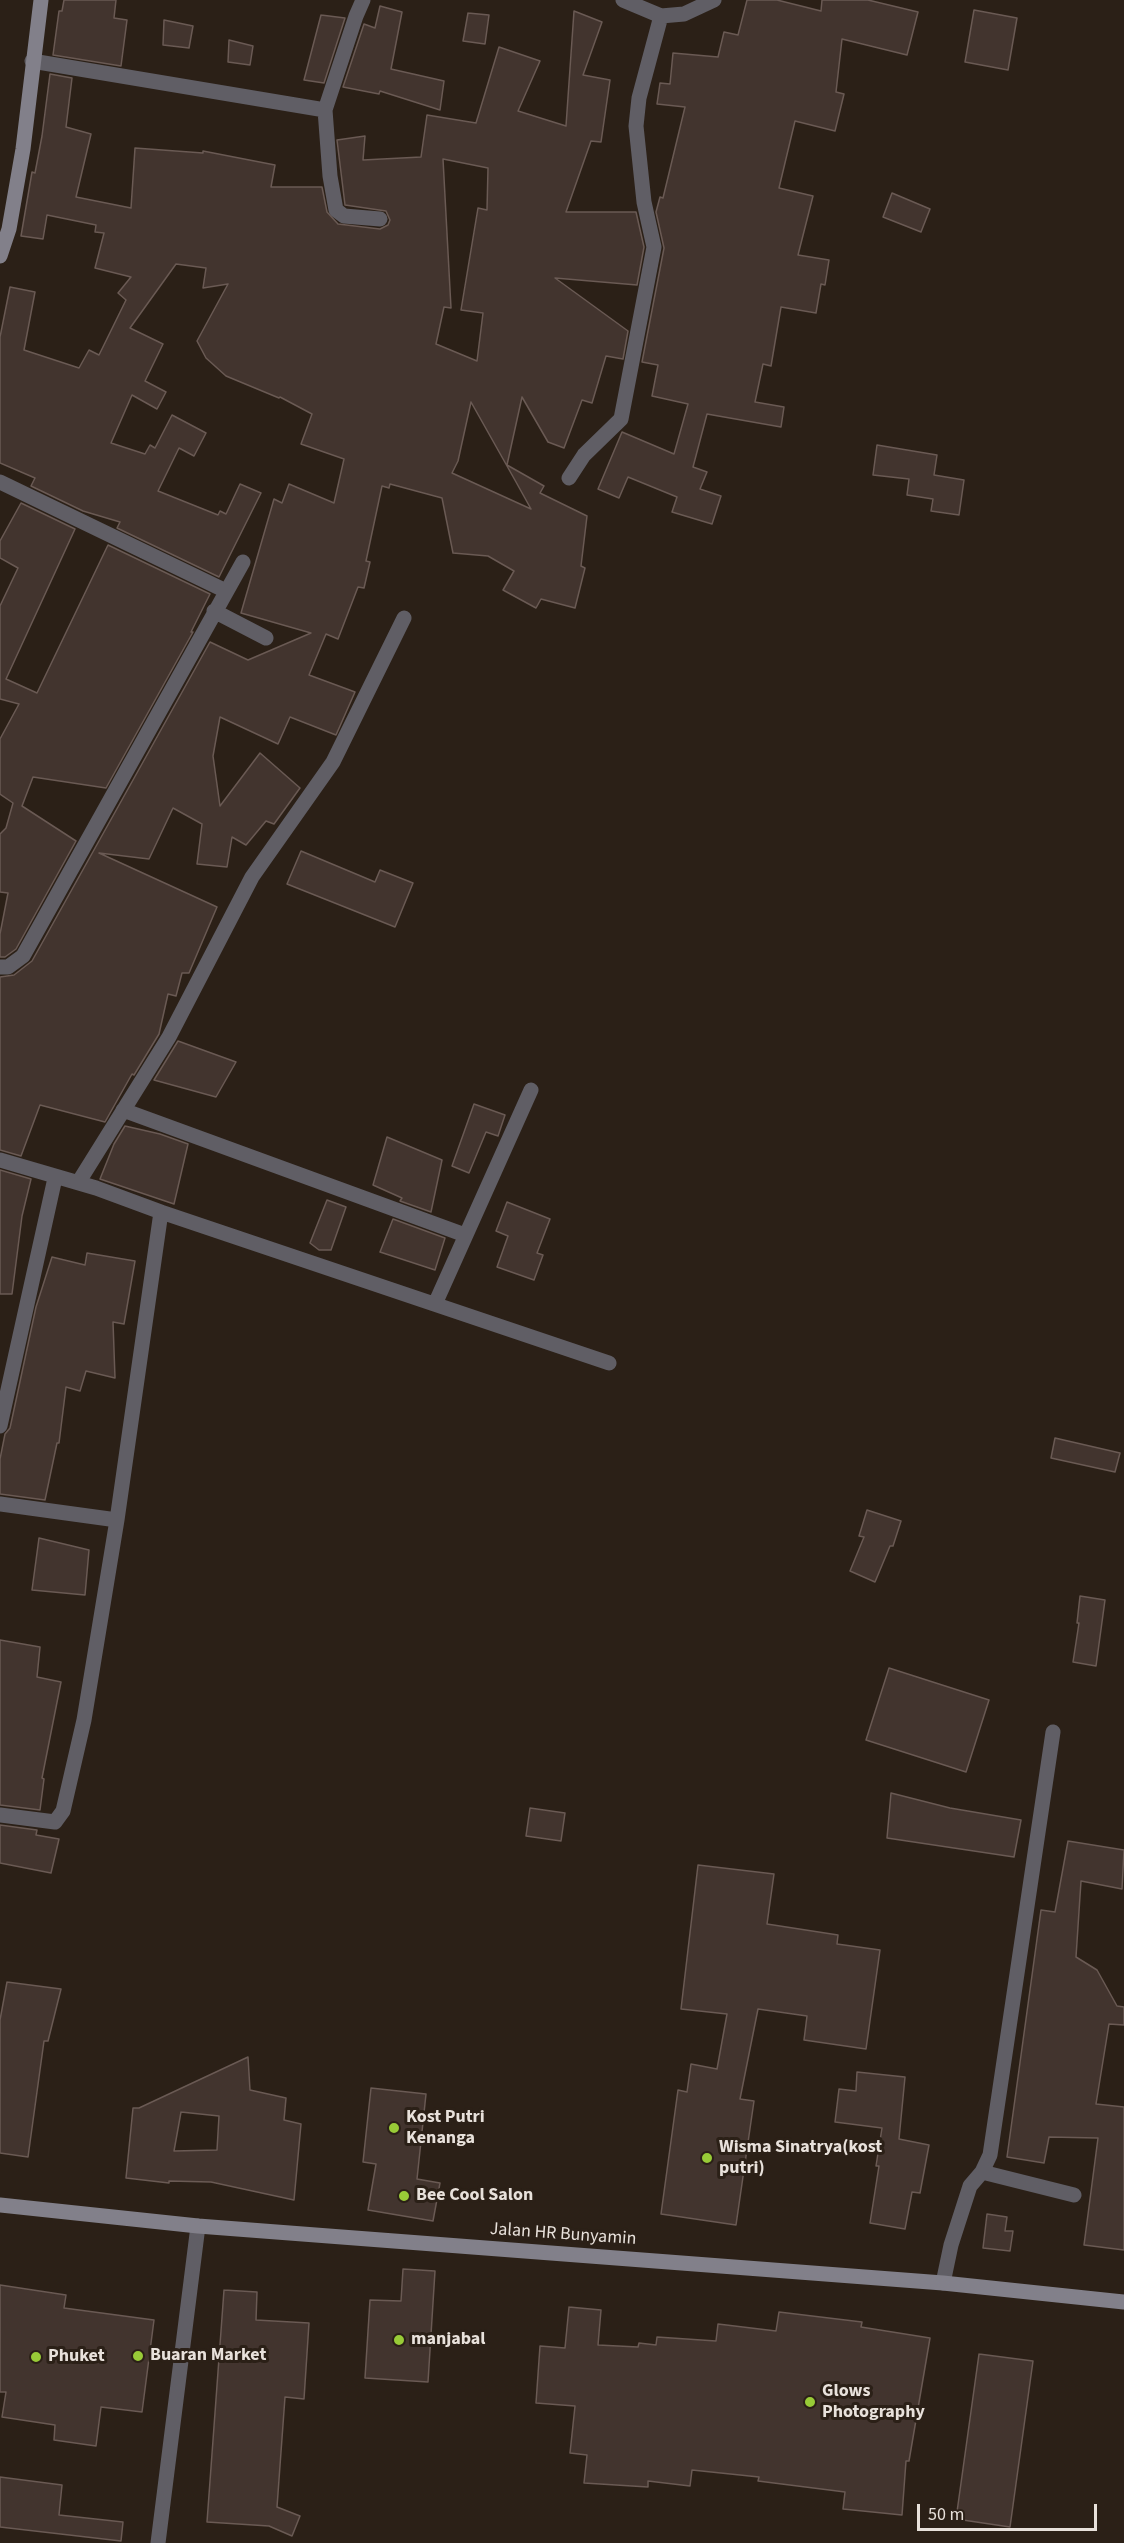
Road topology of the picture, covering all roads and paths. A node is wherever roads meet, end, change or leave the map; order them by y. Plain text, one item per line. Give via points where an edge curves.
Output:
1 (41, 0) edge
2 (363, 0) edge
3 (623, 0) edge
4 (714, 0) edge
5 (661, 16) junction
6 (32, 61) junction
7 (325, 110) junction
8 (380, 219) dead end
9 (0, 256) edge
10 (569, 478) dead end
11 (0, 482) edge
12 (243, 562) dead end
13 (226, 591) junction
14 (214, 611) junction
15 (404, 618) dead end
16 (266, 638) dead end
17 (0, 967) edge
18 (531, 1090) dead end
19 (123, 1110) junction
20 (0, 1160) edge
21 (55, 1178) junction
22 (78, 1183) junction
23 (160, 1212) junction
24 (465, 1235) junction
25 (435, 1304) junction
26 (609, 1363) dead end
27 (0, 1426) edge
28 (0, 1504) edge
29 (117, 1520) junction
30 (1053, 1732) dead end
31 (0, 1815) edge
32 (982, 2172) junction
33 (1074, 2195) dead end
34 (0, 2205) edge
35 (198, 2226) junction
36 (943, 2283) junction
37 (1124, 2302) edge
38 (158, 2543) edge

1 - 6 main road
2 - 7 street
3 - 5 street
4 - 5 street via 684,14
5 - 10 street via 639,98 636,126 644,202 654,247 621,419 584,455
6 - 7 street
6 - 9 main road via 23,149 9,230
7 - 8 street via 336,210 344,216
11 - 13 street
12 - 13 street
13 - 14 street
14 - 16 street
14 - 17 street via 23,956 8,967
15 - 19 street via 333,762 252,877 169,1037
18 - 24 street
19 - 22 street
19 - 24 street
20 - 21 street
21 - 22 street
21 - 27 street
22 - 23 street
23 - 25 street
23 - 29 street
24 - 25 street
25 - 26 street
28 - 29 street
29 - 31 street via 84,1720 63,1811 56,1822
30 - 32 street via 990,2155
32 - 33 street
32 - 36 street via 970,2186
34 - 35 main road, Jalan HR Bunyamin
35 - 36 main road, Jalan HR Bunyamin
35 - 38 street
36 - 37 main road, Jalan HR Bunyamin

